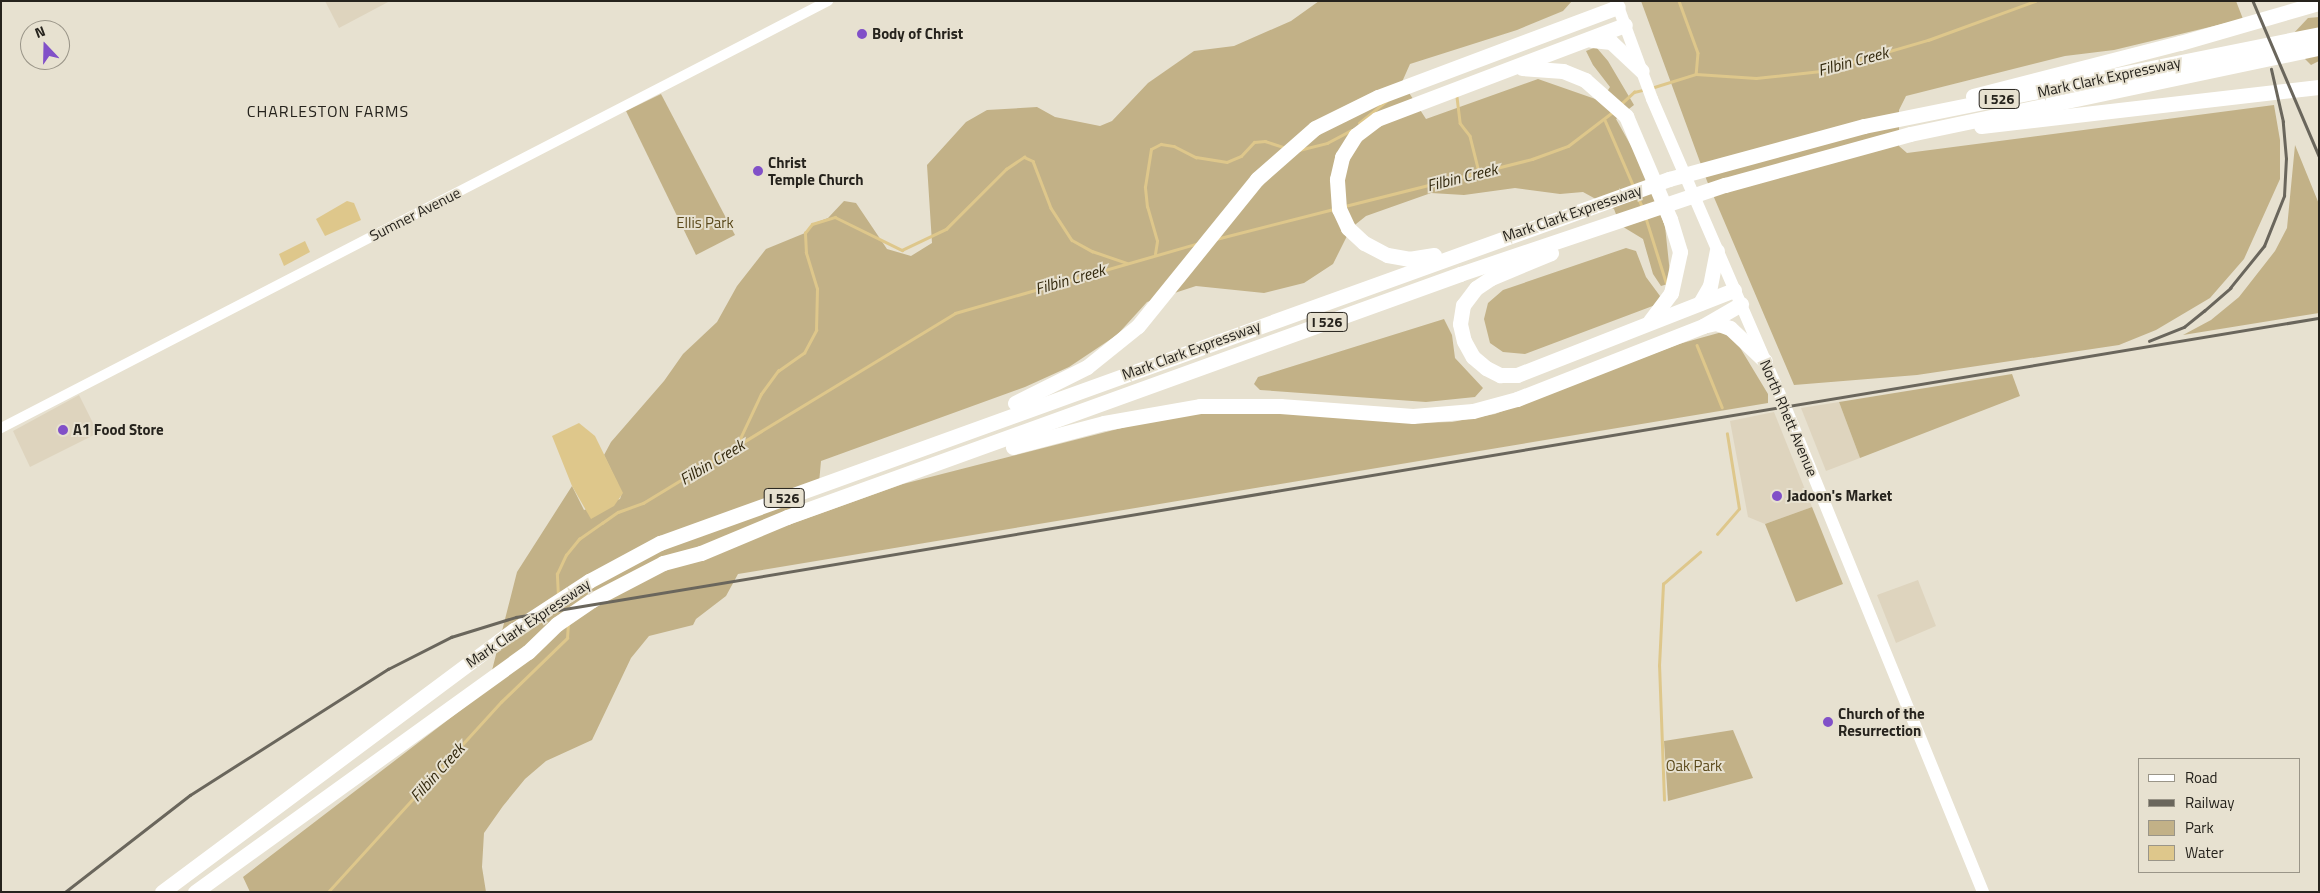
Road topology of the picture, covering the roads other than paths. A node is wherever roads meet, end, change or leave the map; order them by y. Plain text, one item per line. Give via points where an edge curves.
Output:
1 (828, 1) edge
2 (1597, 1) edge
3 (2319, 3) edge
4 (1617, 4) edge
5 (1582, 20) junction
6 (1625, 25) junction
7 (2319, 34) edge
8 (1581, 43) junction
9 (2319, 48) edge
10 (1642, 71) junction
11 (1498, 72) junction
12 (2319, 87) edge
13 (1864, 126) junction
14 (1910, 134) junction
15 (1660, 206) junction
16 (1477, 246) junction
17 (1717, 251) junction
18 (1734, 290) junction
19 (1700, 303) junction
20 (1741, 304) junction
21 (1703, 326) junction
22 (1642, 327) junction
23 (1765, 361) junction
24 (1, 428) edge
25 (888, 460) junction
26 (922, 471) junction
27 (162, 892) edge
28 (195, 892) edge
29 (1982, 892) edge

1 - 24 street, Sumner Avenue
2 - 5 highway
3 - 13 highway
4 - 5 highway
4 - 6 main road, North Rhett Avenue
5 - 25 highway via 1343,113 1284,152 1257,179 1151,312 1101,357 1040,393
6 - 8 highway
6 - 10 main road, North Rhett Avenue
7 - 13 highway, Mark Clark Expressway / I 526
8 - 10 highway via 1592,40 1611,42
8 - 11 highway
9 - 14 highway, Mark Clark Expressway / I 526
10 - 17 main road, North Rhett Avenue
11 - 16 highway via 1377,119 1356,135 1338,167 1339,209 1356,237 1387,255 1423,257
11 - 22 highway via 1523,68 1563,71 1597,88 1626,116 1667,211 1680,252 1671,293 1655,317
12 - 14 highway
13 - 16 highway, Mark Clark Expressway / I 526 via 1669,179
14 - 15 highway, Mark Clark Expressway / I 526 via 1838,152
15 - 22 highway via 1491,278 1476,288 1463,305 1460,324 1464,341 1478,362 1492,372 1517,375
15 - 26 highway, Mark Clark Expressway / I 526 via 1352,312
16 - 25 highway, Mark Clark Expressway / I 526
17 - 18 main road, North Rhett Avenue
17 - 19 highway via 1710,286
18 - 19 highway
18 - 20 main road, North Rhett Avenue
19 - 22 highway
20 - 21 highway
20 - 23 main road, North Rhett Avenue
21 - 23 highway via 1716,323 1730,328
21 - 26 highway via 1498,405 1432,416 1246,405 1183,408 1104,423
23 - 29 main road, North Rhett Avenue
25 - 27 highway, Mark Clark Expressway / I 526 via 660,543 589,581 514,630
26 - 28 highway, Mark Clark Expressway / I 526 via 787,517 701,553 663,563 592,600 557,624 528,652

